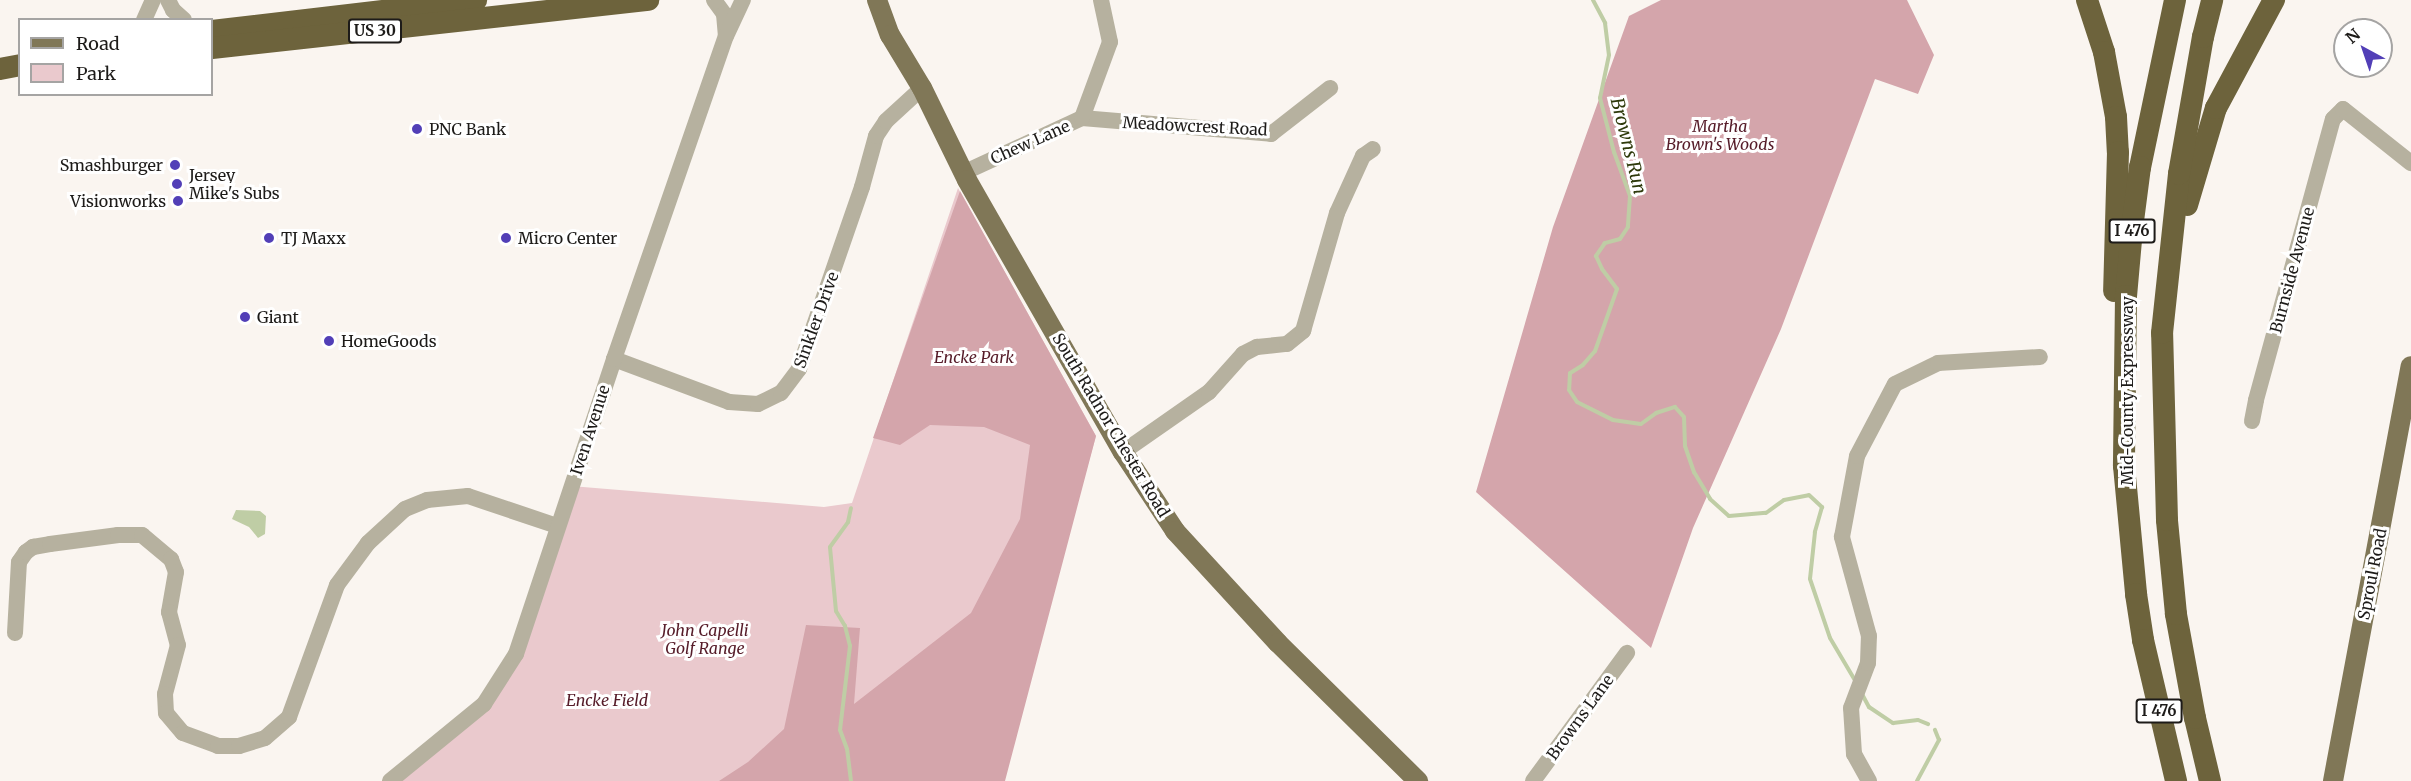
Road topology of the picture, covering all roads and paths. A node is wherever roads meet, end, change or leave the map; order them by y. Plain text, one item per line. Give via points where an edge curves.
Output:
1 (153, 0) edge
2 (168, 0) edge
3 (476, 0) edge
4 (648, 0) edge
5 (714, 0) edge
6 (743, 0) edge
7 (877, 0) edge
8 (1101, 0) edge
9 (2087, 0) edge
10 (2175, 0) edge
11 (2212, 0) edge
12 (2274, 0) edge
13 (145, 18) edge
14 (182, 18) edge
15 (213, 35) edge
16 (213, 35) edge
17 (726, 36) junction
18 (18, 65) edge
19 (0, 69) edge
20 (922, 88) junction
21 (1330, 88) dead end
22 (1082, 118) junction
23 (1373, 149) dead end
24 (2411, 163) edge
25 (963, 172) junction
26 (2162, 333) junction
27 (2040, 357) dead end
28 (614, 359) junction
29 (2410, 376) edge
30 (2252, 421) dead end
31 (1123, 452) junction
32 (2124, 466) junction
33 (557, 526) junction
34 (15, 633) dead end
35 (1627, 653) dead end
36 (390, 781) edge
37 (1418, 781) edge
38 (1533, 781) edge
39 (1869, 781) edge
40 (2176, 781) edge
41 (2210, 781) edge
42 (2333, 781) edge

1 - 13 street
2 - 14 street
3 - 15 highway, US 30
4 - 16 highway, US 30
5 - 17 street via 724,14
6 - 17 street, Iven Avenue
7 - 20 main road, South Radnor Chester Road via 890,35
8 - 22 street, Chew Lane via 1110,42
9 - 32 highway via 2104,52 2116,117 2113,277
10 - 32 highway, Mid-County Expressway / I 476 via 2140,167 2132,229 2126,296
11 - 26 highway, I 476 via 2179,174
12 - 26 highway via 2225,88 2209,126 2185,211
17 - 28 street, Iven Avenue
18 - 19 highway
20 - 25 main road, South Radnor Chester Road
20 - 28 street, Sinkler Drive via 886,121 876,136 799,369 781,393 758,404 729,402
21 - 22 street, Meadowcrest Road via 1271,134
22 - 25 street, Chew Lane
23 - 31 street via 1363,156 1337,213 1303,331 1287,344 1257,347 1243,354 1209,392
24 - 30 street, Burnside Avenue via 2343,109 2332,120
25 - 31 main road, South Radnor Chester Road
26 - 41 highway, I 476 via 2167,520 2176,614
27 - 39 street via 1938,363 1895,384 1857,456 1842,537 1869,636 1868,663 1851,708 1854,754
28 - 33 street, Iven Avenue
29 - 42 main road, Sproul Road
31 - 37 main road, South Radnor Chester Road via 1175,531 1278,643
32 - 40 highway, Mid-County Expressway / I 476 via 2143,640
33 - 34 street via 468,496 427,500 405,509 368,543 337,585 289,717 275,732 239,746 218,746 183,733 166,713 165,694 178,645 169,612 177,572 171,559 142,535 33,547 19,562
33 - 36 street, Iven Avenue via 516,654 484,704
35 - 38 street, Browns Lane

